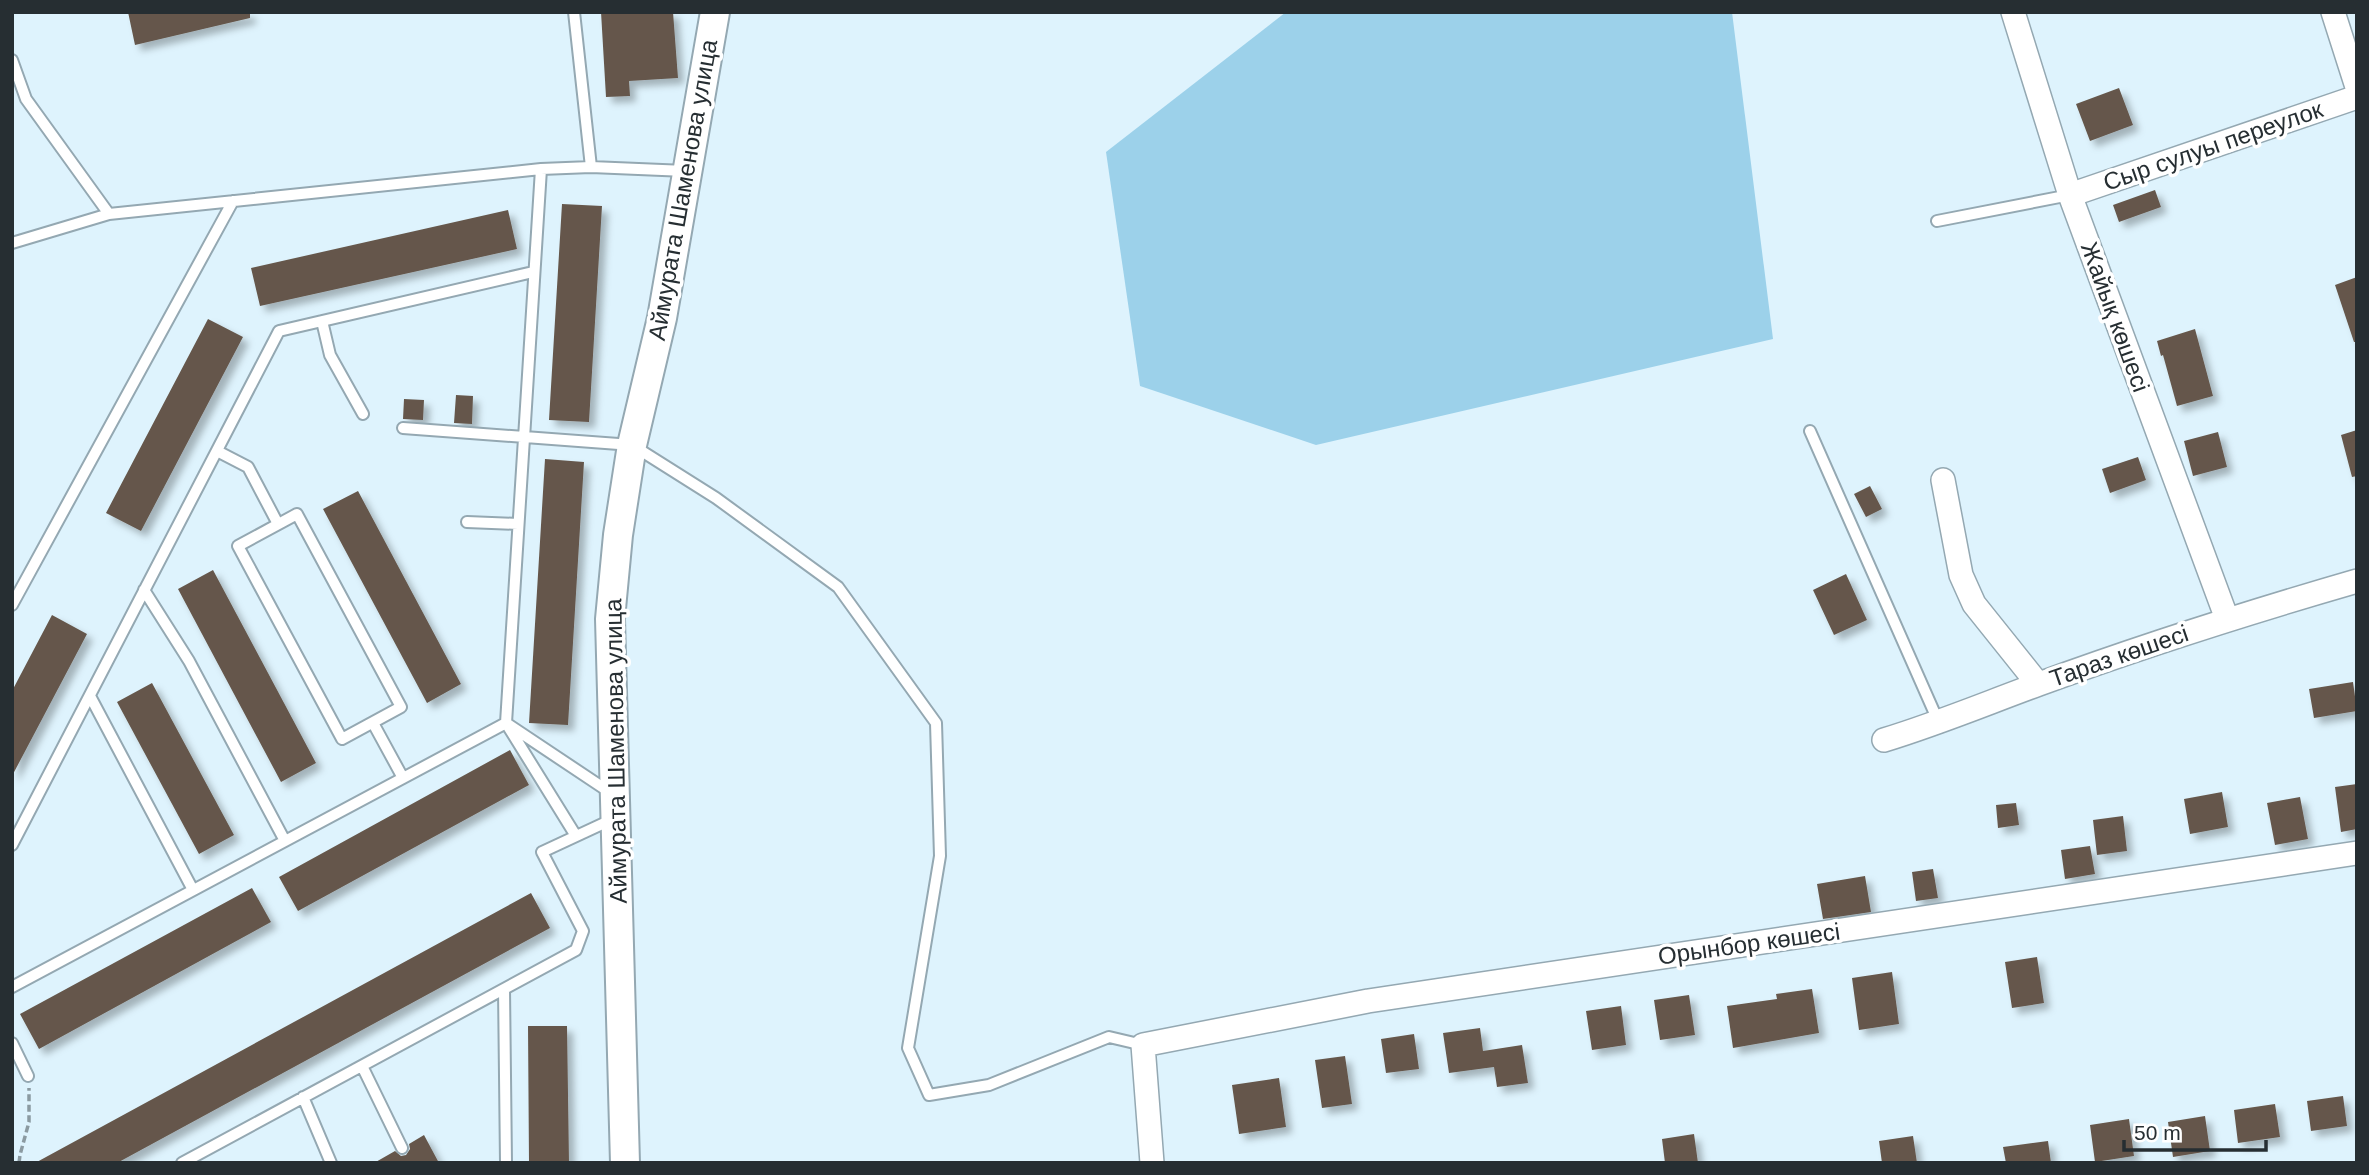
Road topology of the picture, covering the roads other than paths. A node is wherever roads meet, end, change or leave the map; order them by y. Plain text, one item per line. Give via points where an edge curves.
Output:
1 (574, 12) edge
2 (715, 12) edge
3 (2013, 12) edge
4 (2333, 12) edge
5 (12, 60) edge
6 (2357, 87) edge
7 (2357, 97) edge
8 (591, 167) junction
9 (541, 169) junction
10 (686, 171) junction
11 (2070, 195) junction
12 (233, 201) junction
13 (109, 214) junction
14 (1937, 221) dead end
15 (12, 243) edge
16 (533, 272) junction
17 (322, 321) junction
18 (363, 414) dead end
19 (403, 428) dead end
20 (1810, 431) dead end
21 (524, 436) junction
22 (632, 445) junction
23 (217, 451) junction
24 (1943, 480) dead end
25 (467, 522) dead end
26 (278, 524) junction
27 (518, 524) junction
28 (2357, 582) edge
29 (144, 590) junction
30 (12, 605) edge
31 (2227, 619) junction
32 (2038, 684) junction
33 (90, 696) junction
34 (373, 723) junction
35 (506, 723) junction
36 (1939, 723) junction
37 (1884, 740) dead end
38 (403, 778) junction
39 (615, 806) junction
40 (576, 836) junction
41 (285, 841) junction
42 (12, 845) edge
43 (2357, 853) edge
44 (193, 890) junction
45 (12, 987) edge
46 (504, 989) junction
47 (12, 1043) edge
48 (1143, 1045) junction
49 (362, 1066) junction
50 (29, 1076) road end
51 (303, 1097) junction
52 (402, 1148) dead end
53 (182, 1163) edge
54 (331, 1163) edge
55 (506, 1163) edge
56 (625, 1163) edge
57 (1152, 1163) edge

1 - 8 lane
2 - 10 street, Аймурата Шаменова улица
3 - 11 street, Жайық көшесі
4 - 6 street
5 - 13 lane via 26,99
7 - 11 street, Сыр сулуы переулок
8 - 9 lane
8 - 10 lane
9 - 12 lane
9 - 16 lane
10 - 22 street, Аймурата Шаменова улица via 662,317
11 - 14 lane
11 - 31 street, Жайық көшесі
12 - 13 lane
12 - 30 lane
13 - 15 lane
16 - 17 lane
16 - 21 lane
17 - 18 lane via 330,355
17 - 23 lane via 279,331
19 - 21 lane
20 - 36 lane
21 - 22 lane
21 - 27 lane
22 - 39 street, Аймурата Шаменова улица via 610,619
22 - 48 lane via 716,498 838,587 936,723 940,856 908,1048 929,1096 989,1085 1109,1037
23 - 26 lane via 248,467
23 - 29 lane
24 - 32 street via 1961,575 1974,604
25 - 27 lane
26 - 34 lane via 297,513 401,707
26 - 34 lane via 238,545 342,739
27 - 35 lane
28 - 31 street, Тараз көшесі
29 - 33 lane
29 - 41 lane via 189,661
31 - 32 street, Тараз көшесі
32 - 36 street, Тараз көшесі
33 - 42 lane
33 - 44 lane
34 - 38 lane
35 - 38 lane
35 - 39 lane
35 - 40 lane
36 - 37 street, Тараз көшесі
38 - 41 lane
39 - 40 lane
39 - 56 street, Аймурата Шаменова улица
40 - 46 lane via 542,852 583,931 576,950
41 - 44 lane
43 - 48 street, Орынбор көшесі via 1368,1001
44 - 45 lane
46 - 49 lane
46 - 55 lane
47 - 50 lane
48 - 57 street
49 - 51 lane
49 - 52 lane
51 - 53 lane
51 - 54 lane

